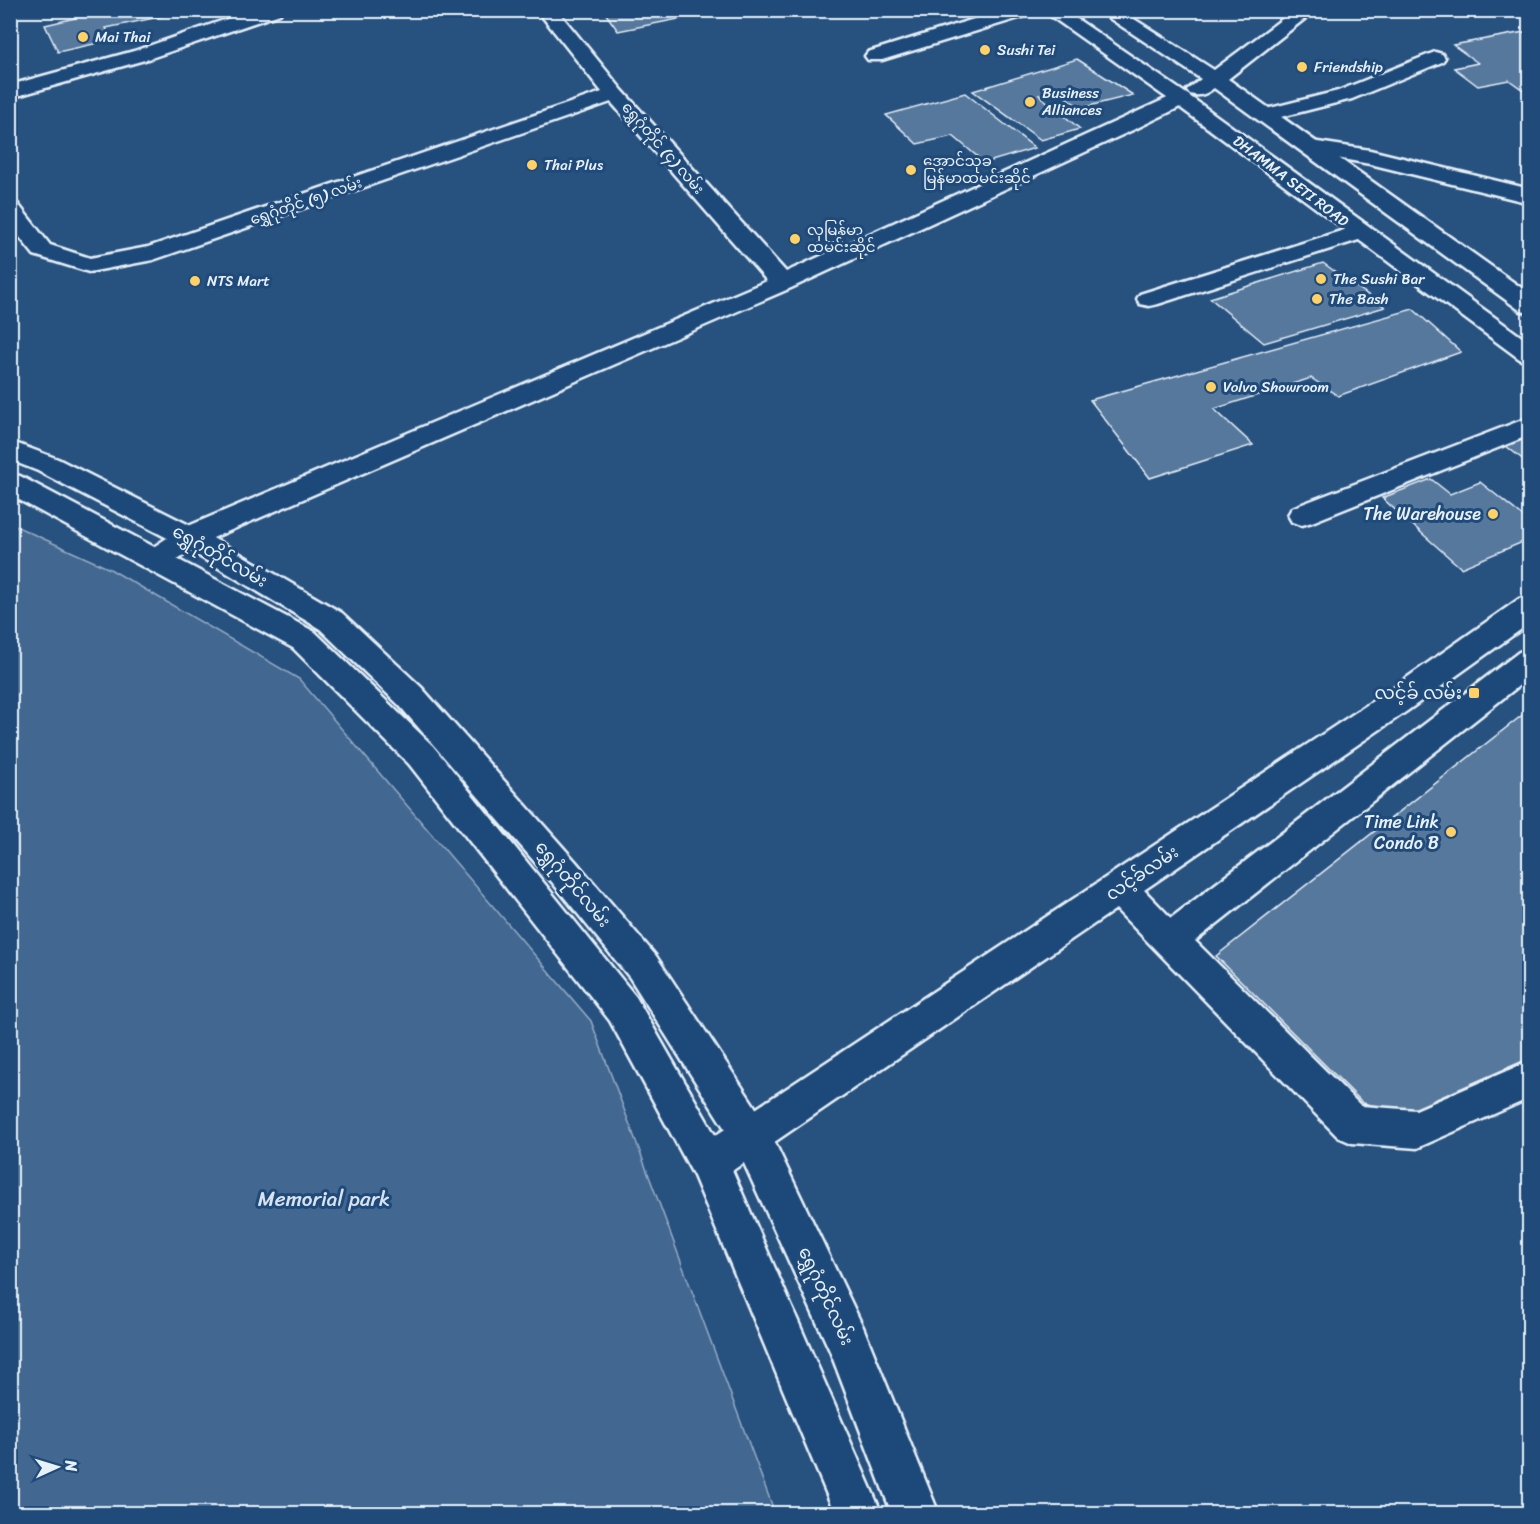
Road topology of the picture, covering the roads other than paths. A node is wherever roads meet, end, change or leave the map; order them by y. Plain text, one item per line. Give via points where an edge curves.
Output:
1 (273, 10) edge
2 (546, 10) edge
3 (1025, 10) edge
4 (1051, 10) edge
5 (1106, 10) edge
6 (1307, 10) edge
7 (875, 56) dead end
8 (1435, 58) dead end
9 (1215, 79) junction
10 (10, 92) edge
11 (615, 94) junction
12 (1182, 99) junction
13 (1265, 115) junction
14 (1311, 147) junction
15 (1530, 196) edge
16 (10, 209) edge
17 (1360, 232) junction
18 (782, 283) junction
19 (1149, 298) dead end
20 (1530, 306) edge
21 (1530, 355) edge
22 (1530, 425) edge
23 (10, 450) edge
24 (10, 483) edge
25 (1302, 515) dead end
26 (189, 537) junction
27 (156, 559) junction
28 (1530, 607) edge
29 (1530, 660) edge
30 (1119, 889) junction
31 (1169, 940) junction
32 (1530, 1079) edge
33 (751, 1135) junction
34 (710, 1162) junction
35 (859, 1514) edge
36 (916, 1514) edge

1 - 10 street via 141,55
2 - 11 street, ရွှေဂုံတိုင် (၄) လမ်း
3 - 7 street
4 - 12 street, DHAMMA SETI ROAD
5 - 9 street
6 - 9 street
8 - 13 street via 1345,95
9 - 12 street
9 - 13 street
11 - 16 street, ရွှေဂုံတိုင် (၅) လမ်း via 153,253 89,265 42,250
11 - 18 street, ရွှေဂုံတိုင် (၄) လမ်း
12 - 17 street, DHAMMA SETI ROAD
12 - 18 street
13 - 14 street
14 - 15 street via 1370,157
14 - 20 street
17 - 19 street
17 - 21 street, DHAMMA SETI ROAD
18 - 26 street
22 - 25 street
23 - 26 street, ရွှေဂုံတိုင်လမ်း via 48,465
24 - 27 street, ရွှေဂုံတိုင်လမ်း
26 - 27 street
26 - 33 street, ရွှေဂုံတိုင်လမ်း via 331,621 410,696 643,967
27 - 34 street, ရွှေဂုံတိုင်လမ်း via 304,640 421,755 623,1009
28 - 30 street, လင့်ခ်လမ်း
29 - 31 street
30 - 31 street
30 - 33 street, လင့်ခ်လမ်း
31 - 32 street via 1352,1124 1417,1129
33 - 34 street, လင့်ခ်လမ်း
33 - 36 street, ရွှေဂုံတိုင်လမ်း via 848,1342
34 - 35 street, ရွှေဂုံတိုင်လမ်း

